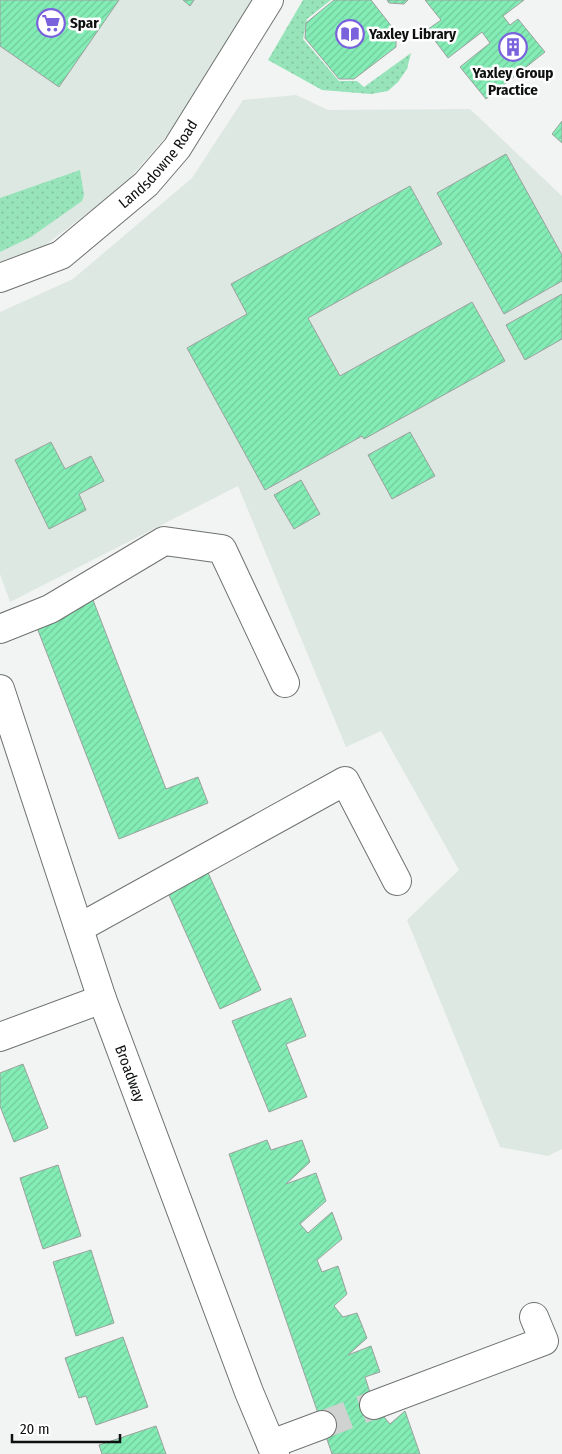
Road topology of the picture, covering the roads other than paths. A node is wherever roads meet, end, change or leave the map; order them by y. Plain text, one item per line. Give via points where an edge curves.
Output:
1 (269, 0) edge
2 (0, 278) edge
3 (0, 629) edge
4 (285, 683) dead end
5 (0, 689) edge
6 (398, 880) dead end
7 (78, 928) junction
8 (102, 999) junction
9 (0, 1037) edge
10 (534, 1316) dead end
11 (374, 1405) tunnel mouth
12 (322, 1425) tunnel mouth
13 (273, 1449) edge

1 - 2 main road, Landsdowne Road via 177,148 146,184 61,255
3 - 4 main road via 50,610 164,542 222,549
5 - 7 main road, Broadway
6 - 7 main road via 345,781
7 - 8 main road, Broadway
8 - 9 main road
8 - 13 main road, Broadway
10 - 11 main road via 544,1341
12 - 13 main road

